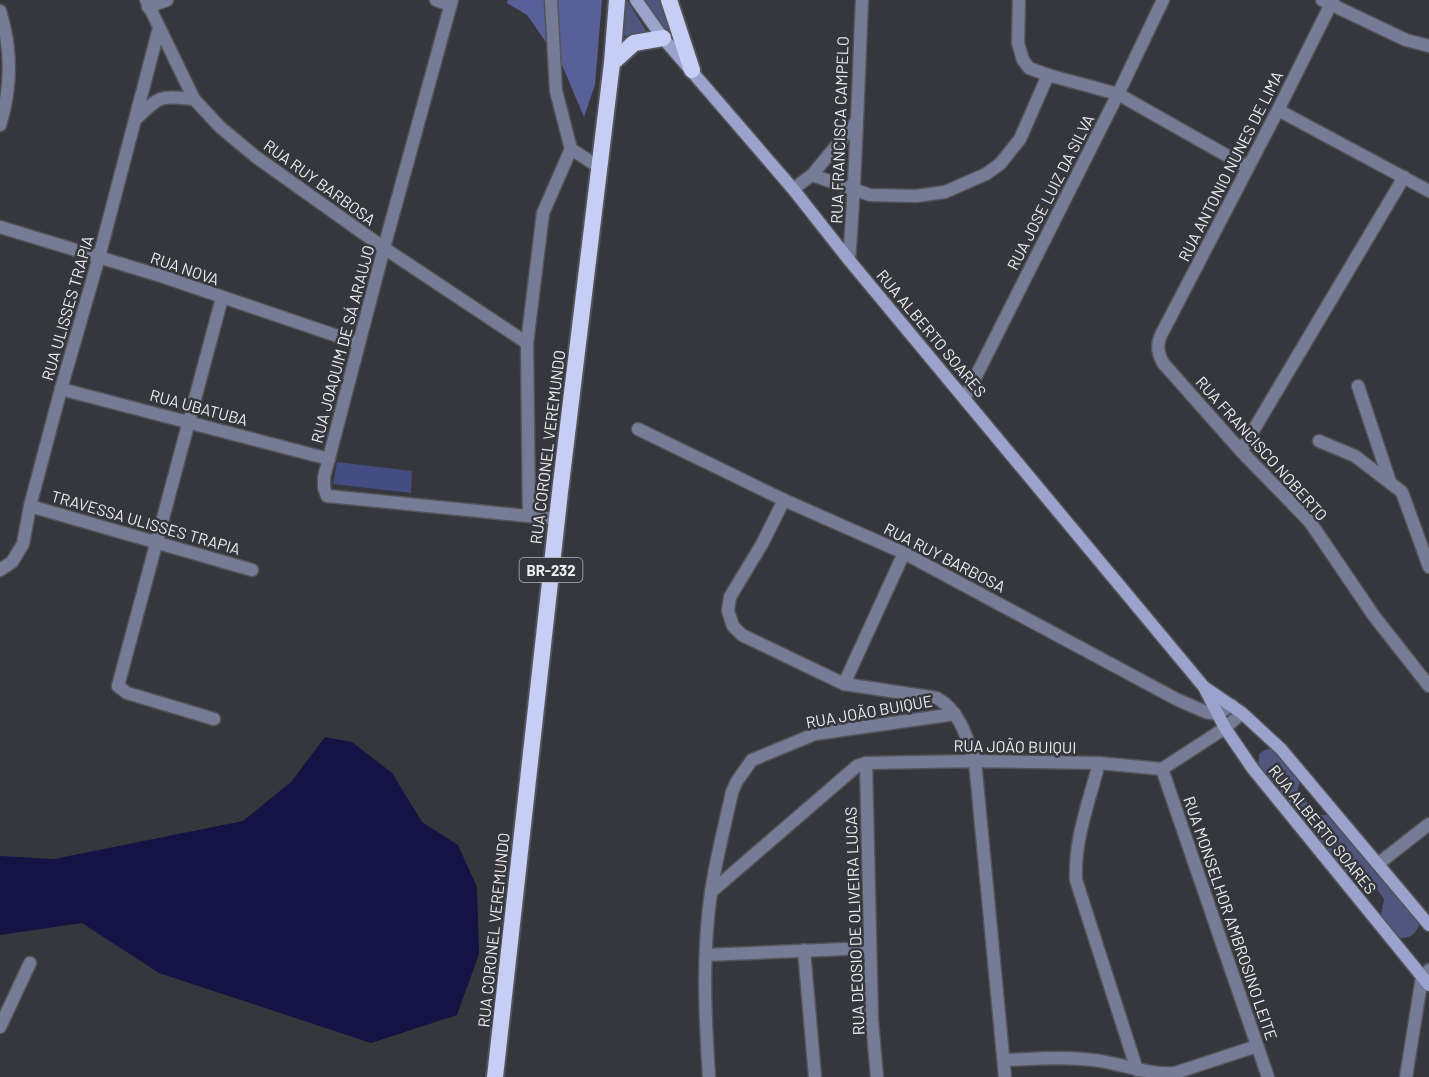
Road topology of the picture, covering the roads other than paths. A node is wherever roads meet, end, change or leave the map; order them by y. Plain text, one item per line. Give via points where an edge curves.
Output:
1 (167, 0) edge
2 (436, 0) edge
3 (550, 0) edge
4 (616, 0) edge
5 (636, 0) edge
6 (669, 0) edge
7 (862, 0) edge
8 (1019, 0) edge
9 (1163, 0) edge
10 (1328, 1) edge
11 (451, 2) edge
12 (147, 3) edge
13 (0, 11) edge
14 (159, 28) junction
15 (663, 38) junction
16 (1429, 46) edge
17 (612, 63) junction
18 (692, 70) junction
19 (1047, 75) junction
20 (1118, 94) junction
21 (194, 99) junction
22 (1278, 110) junction
23 (135, 120) junction
24 (856, 122) junction
25 (0, 125) edge
26 (571, 149) junction
27 (599, 167) junction
28 (1247, 167) junction
29 (812, 175) junction
30 (1404, 177) junction
31 (793, 189) junction
32 (855, 190) junction
33 (1429, 191) edge
34 (0, 227) edge
35 (384, 248) junction
36 (99, 257) junction
37 (849, 260) junction
38 (222, 298) junction
39 (358, 343) junction
40 (527, 343) junction
41 (1158, 348) joint
42 (1358, 386) dead end
43 (60, 389) junction
44 (965, 398) junction
45 (190, 422) junction
46 (638, 429) dead end
47 (1318, 441) dead end
48 (1241, 451) junction
49 (329, 459) junction
50 (1391, 483) junction
51 (784, 500) junction
52 (30, 506) junction
53 (529, 515) junction
54 (557, 519) junction
55 (157, 543) junction
56 (903, 553) junction
57 (1429, 567) edge
58 (0, 570) edge
59 (252, 570) dead end
60 (844, 684) junction
61 (1429, 686) edge
62 (1204, 687) junction
63 (1237, 709) junction
64 (955, 714) junction
65 (1216, 714) junction
66 (214, 719) dead end
67 (1225, 728) junction
68 (975, 761) junction
69 (1099, 763) junction
70 (866, 764) junction
71 (1162, 769) junction
72 (1429, 824) edge
73 (1378, 864) junction
74 (711, 892) junction
75 (1429, 925) edge
76 (870, 948) junction
77 (804, 950) junction
78 (706, 955) junction
79 (30, 963) dead end
80 (1427, 977) edge
81 (3, 1013) edge
82 (0, 1027) edge
83 (1257, 1046) junction
84 (1004, 1060) junction
85 (1137, 1070) junction
86 (495, 1077) edge
87 (709, 1077) edge
88 (816, 1077) edge
89 (878, 1077) edge
90 (1005, 1077) edge
91 (1268, 1077) edge
92 (1406, 1077) edge

1 - 12 street
2 - 11 street
3 - 26 street via 556,91
4 - 17 highway, RUA CORONEL VEREMUNDO / BR-232
5 - 15 main road, RUA ALBERTO SOARES
6 - 18 highway
7 - 24 street, RUA FRANCISCA CAMPELO
8 - 19 street via 1018,43 1023,60 1029,68
9 - 20 street, RUA JOSE LUIZ DA SILVA
10 - 16 street via 1406,40
10 - 22 street, RUA ANTONIO NUNES DE LIMA
11 - 35 street, RUA JOAQUIM DE SÁ ARAUJO
12 - 14 street, RUA RUY BARBOSA
13 - 25 street via 10,58 9,86
14 - 21 street, RUA RUY BARBOSA
14 - 23 street, RUA ULISSES TRAPIA
15 - 17 highway via 634,43
15 - 18 main road, RUA ALBERTO SOARES
17 - 27 highway, RUA CORONEL VEREMUNDO / BR-232
18 - 31 main road, RUA ALBERTO SOARES
19 - 20 street
19 - 32 street via 1020,139 1000,164 986,174 945,192 916,196 870,195
20 - 28 street
20 - 44 street, RUA JOSE LUIZ DA SILVA
21 - 23 street via 161,97
21 - 35 street, RUA RUY BARBOSA via 256,157
22 - 28 street, RUA ANTONIO NUNES DE LIMA
22 - 30 street
23 - 36 street, RUA ULISSES TRAPIA
24 - 29 street
24 - 32 street, RUA FRANCISCA CAMPELO
26 - 27 street
26 - 40 street via 543,213
27 - 54 highway, RUA CORONEL VEREMUNDO / BR-232
28 - 41 street, RUA ANTONIO NUNES DE LIMA via 1161,335
29 - 31 street
29 - 32 street
30 - 33 street
30 - 48 street
31 - 37 main road, RUA ALBERTO SOARES
32 - 37 street, RUA FRANCISCA CAMPELO
34 - 36 street, RUA NOVA
35 - 39 street, RUA JOAQUIM DE SÁ ARAUJO
35 - 40 street, RUA RUY BARBOSA
36 - 38 street, RUA NOVA
36 - 43 street, RUA ULISSES TRAPIA
37 - 44 main road, RUA ALBERTO SOARES
38 - 39 street, RUA NOVA
38 - 45 street
39 - 49 street, RUA JOAQUIM DE SÁ ARAUJO
40 - 53 street
41 - 48 street, RUA FRANCISCO NOBERTO via 1163,363
42 - 50 street
43 - 45 street, RUA UBATUBA
43 - 52 street, RUA ULISSES TRAPIA
44 - 62 main road, RUA ALBERTO SOARES
45 - 49 street, RUA UBATUBA
45 - 55 street
46 - 51 street, RUA RUY BARBOSA
47 - 50 street via 1355,456
48 - 61 street, RUA FRANCISCO NOBERTO via 1310,522 1374,616
49 - 53 street, RUA JOAQUIM DE SÁ ARAUJO via 324,488 327,496
50 - 57 street via 1402,492
51 - 56 street, RUA RUY BARBOSA
51 - 60 street via 730,597 728,612 733,626 742,635
52 - 55 street, TRAVESSA ULISSES TRAPIA
52 - 58 street, RUA ULISSES TRAPIA via 23,544 12,562
53 - 54 street
54 - 86 highway, RUA CORONEL VEREMUNDO / BR-232
55 - 59 street, TRAVESSA ULISSES TRAPIA
55 - 66 street via 118,686 127,693
56 - 60 street
56 - 65 street, RUA RUY BARBOSA via 1178,700
60 - 64 street via 937,698
62 - 63 main road, RUA ALBERTO SOARES
62 - 65 main road, RUA ALBERTO SOARES
63 - 65 street
63 - 67 street
63 - 73 main road, RUA ALBERTO SOARES via 1281,749
64 - 68 street
64 - 74 street, RUA JOÃO BUIQUE via 815,734 752,760 732,792
65 - 67 main road, RUA ALBERTO SOARES
67 - 71 street
67 - 80 main road, RUA ALBERTO SOARES via 1253,769
68 - 69 street, RUA JOÃO BUIQUI
68 - 70 street, RUA JOÃO BUIQUI
68 - 84 street
69 - 71 street, RUA JOÃO BUIQUI
69 - 85 street via 1077,844 1076,880
70 - 74 street via 857,766
70 - 76 street, RUA DEOSIO DE OLIVEIRA LUCAS
71 - 83 street, RUA MONSELHOR AMBROSINO LEITE
72 - 73 street
73 - 75 main road, RUA ALBERTO SOARES
74 - 78 street, RUA JOÃO BUIQUE
76 - 77 street
76 - 89 street, RUA DEOSIO DE OLIVEIRA LUCAS
77 - 78 street
77 - 88 street
78 - 87 street, RUA JOÃO BUIQUE via 704,1000
79 - 81 street
80 - 92 street
81 - 82 street
83 - 85 street via 1175,1073
83 - 91 street, RUA MONSELHOR AMBROSINO LEITE
84 - 85 street via 1089,1059
84 - 90 street

